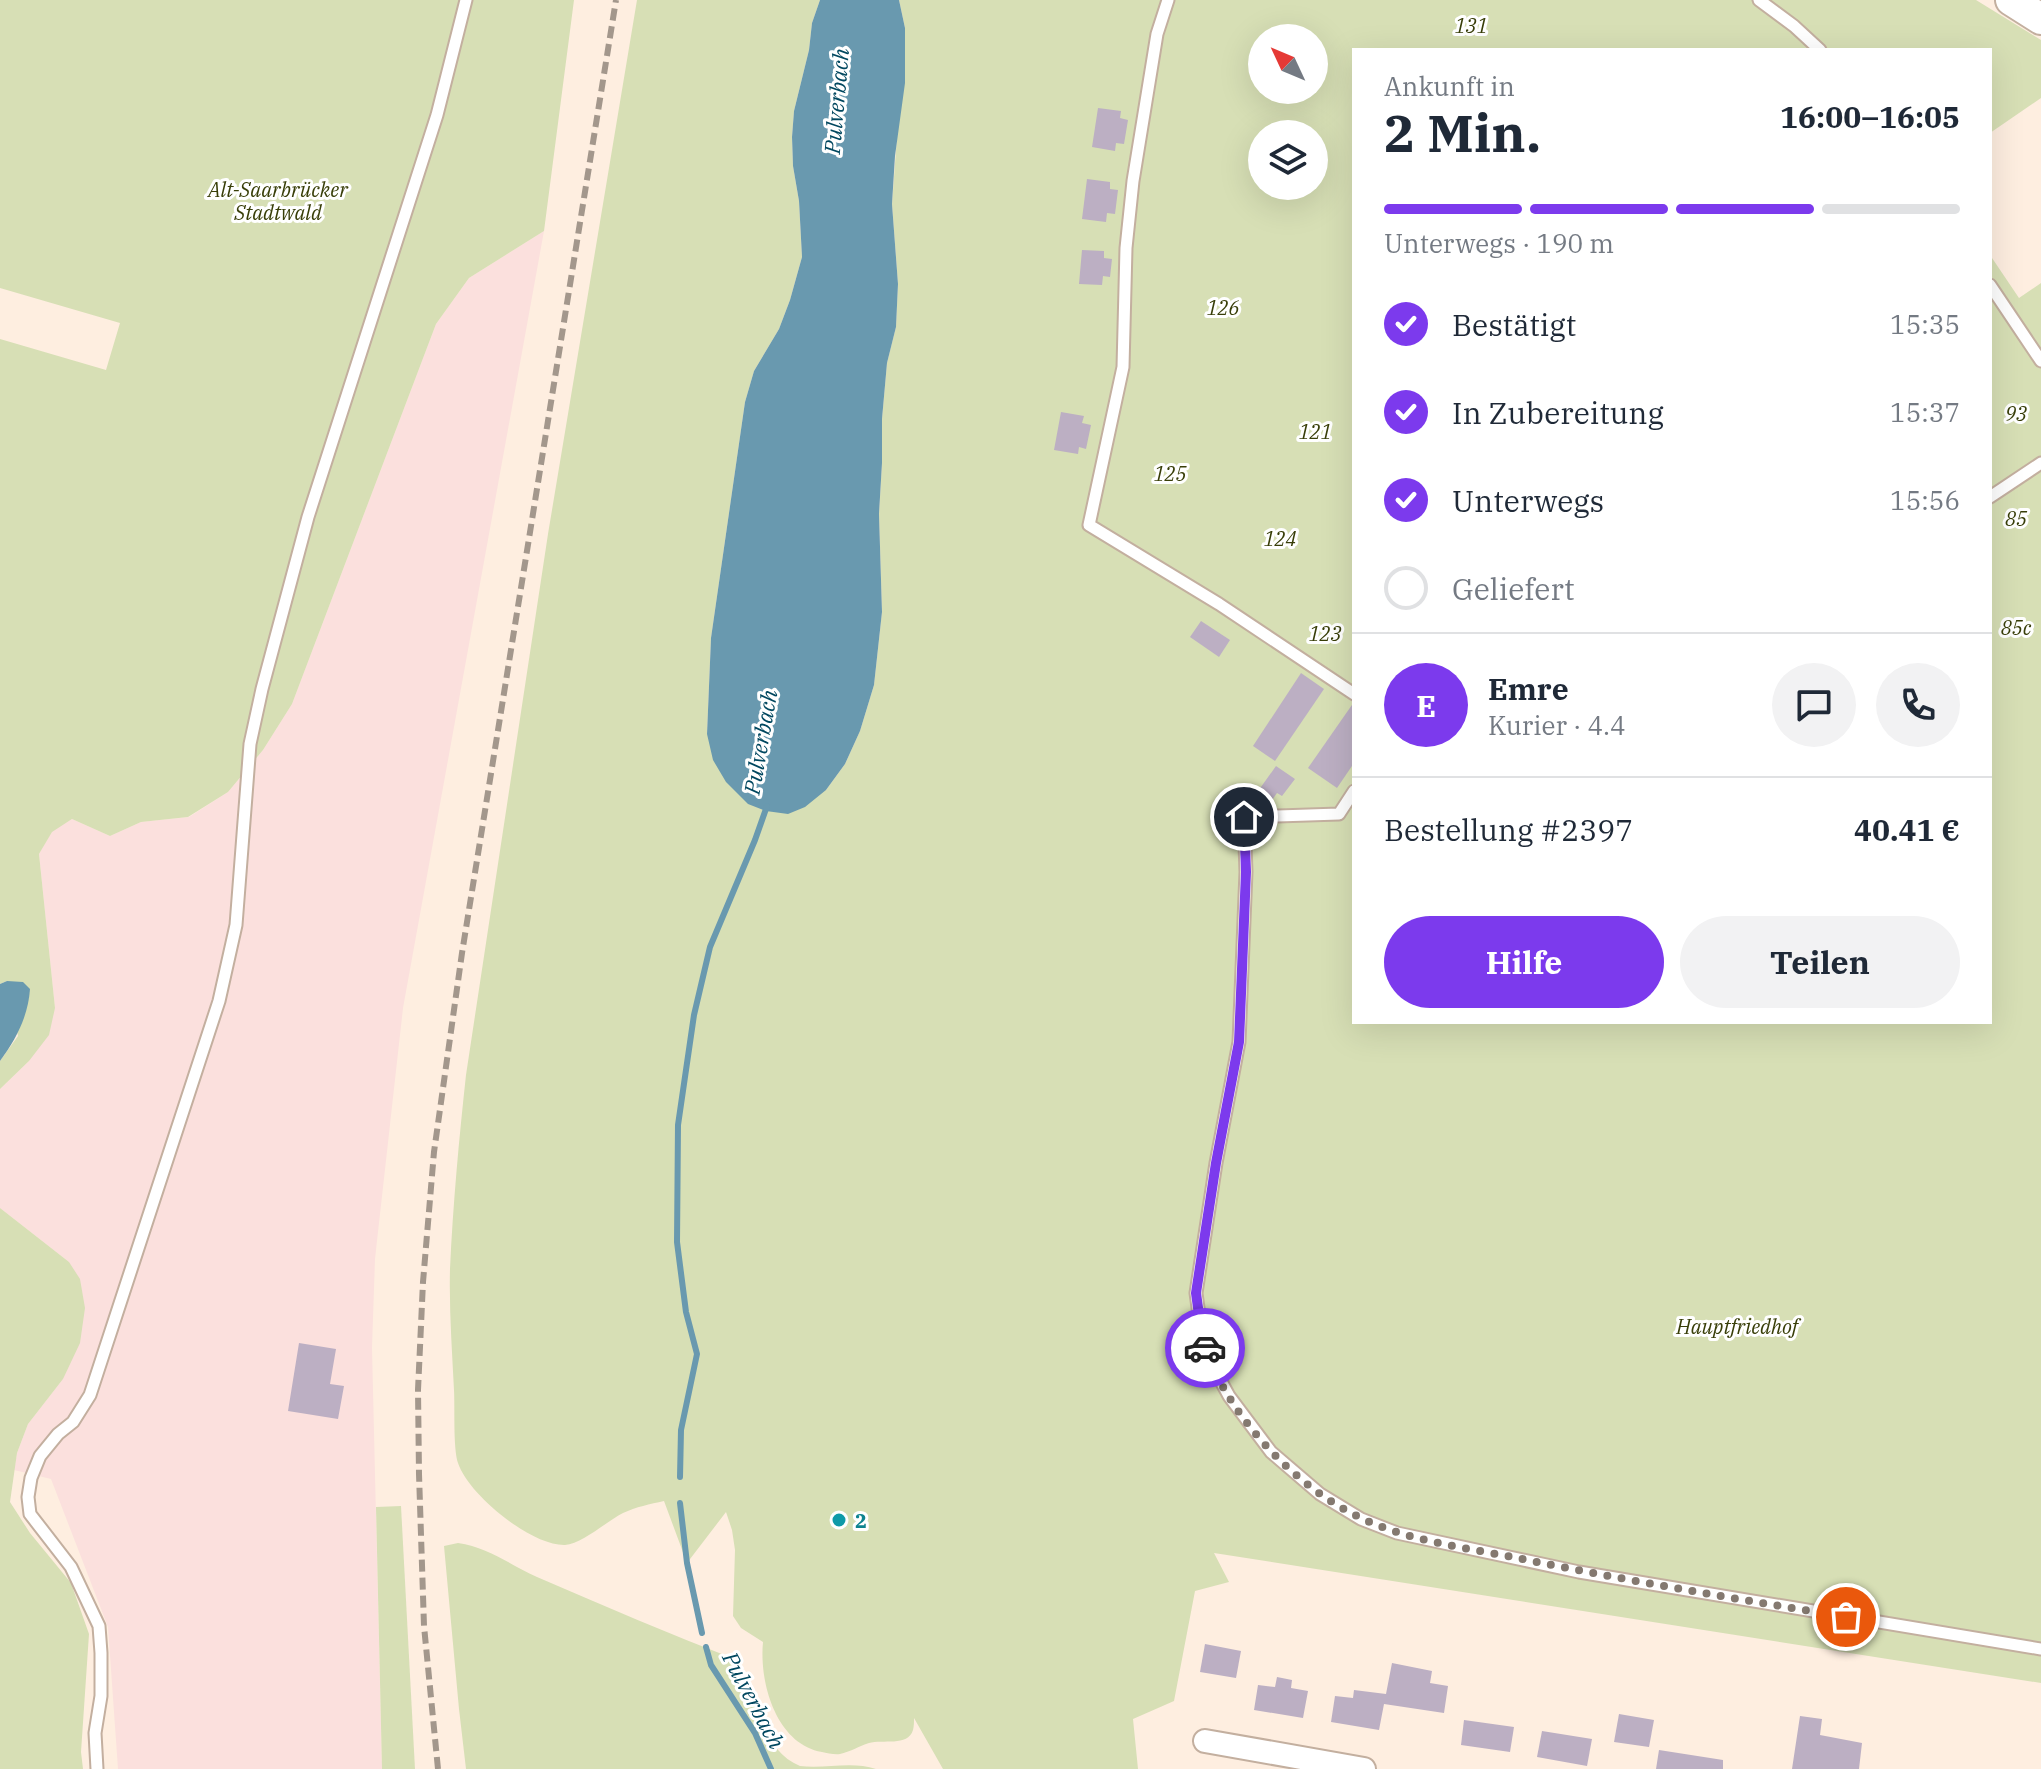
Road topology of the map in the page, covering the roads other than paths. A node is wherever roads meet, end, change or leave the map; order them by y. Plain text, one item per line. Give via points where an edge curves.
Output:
1 (466, 0) edge
2 (1168, 0) edge
3 (1759, 0) edge
4 (2011, 0) edge
5 (2041, 19) edge
6 (1818, 48) edge
7 (1992, 288) edge
8 (2041, 361) edge
9 (2041, 463) edge
10 (1992, 496) edge
11 (1352, 693) edge
12 (1352, 794) edge
13 (2041, 1649) edge
14 (1205, 1741) dead end
15 (97, 1769) edge
16 (1364, 1769) edge

1 - 15 lane via 437,115 308,517 262,689 250,744 236,925 219,1001 90,1395 40,1456 31,1478 30,1514 71,1567 99,1626
2 - 11 lane via 1157,34 1133,181 1123,367 1089,525
3 - 6 lane
4 - 5 main road
7 - 8 lane
9 - 10 lane
12 - 13 lane via 1339,814 1244,817 1239,1042 1196,1293 1210,1361 1262,1442 1320,1494 1397,1533 1579,1572
14 - 16 street

